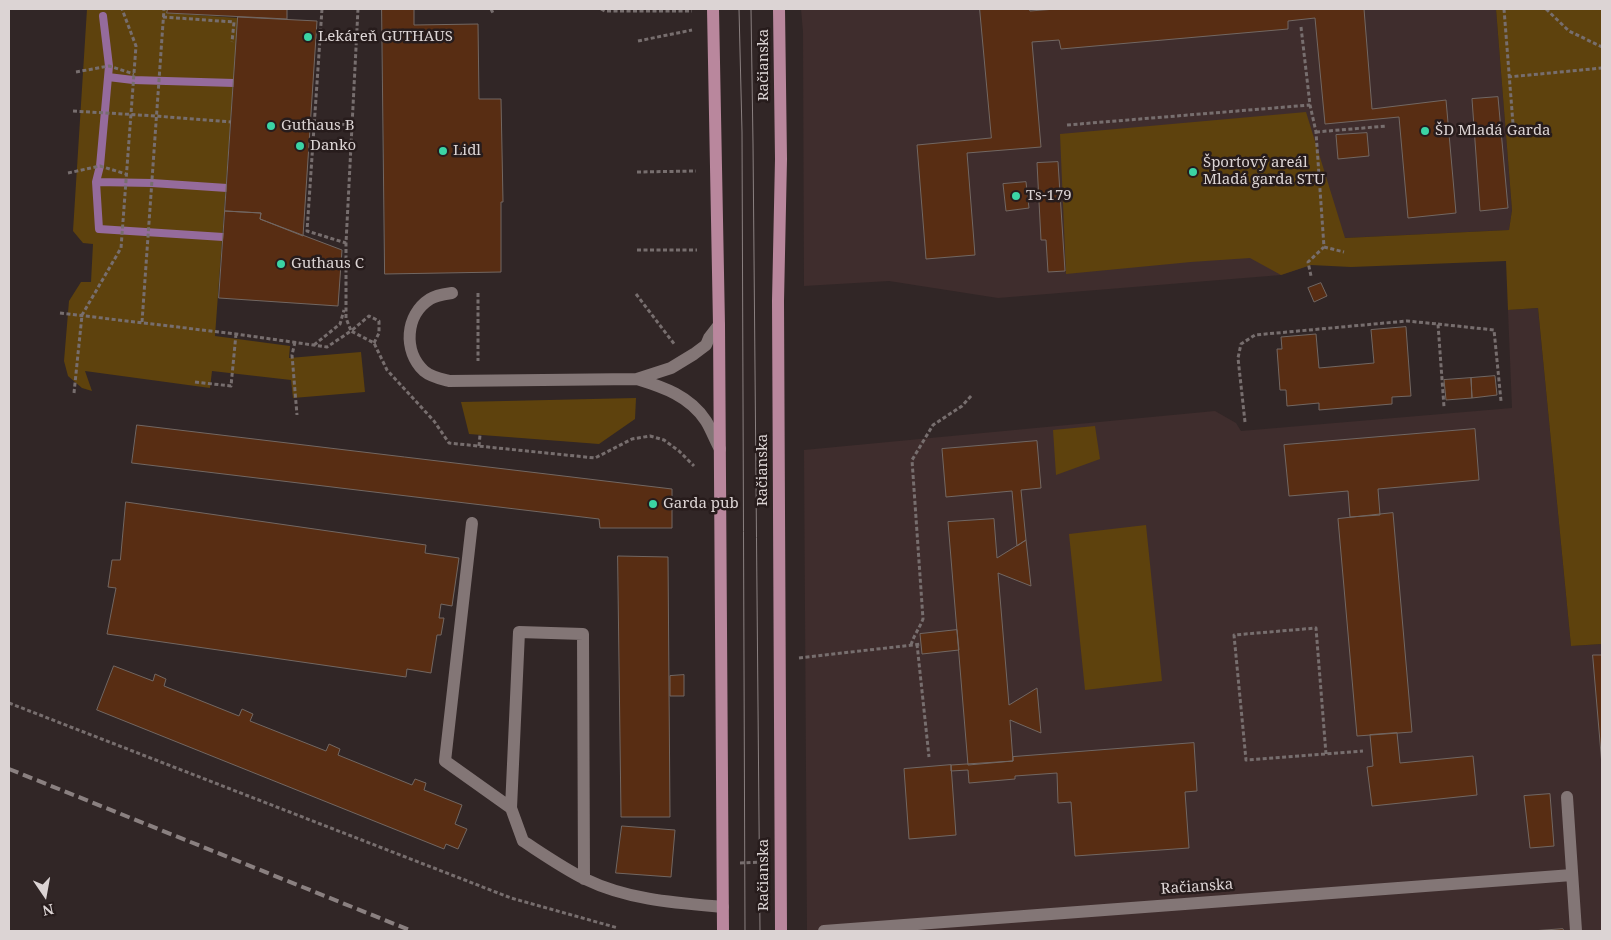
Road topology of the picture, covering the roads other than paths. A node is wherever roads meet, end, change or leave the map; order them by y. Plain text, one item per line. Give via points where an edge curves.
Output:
1 (713, 9) edge
2 (779, 9) edge
3 (452, 293) dead end
4 (719, 325) junction
5 (637, 379) junction
6 (720, 449) junction
7 (472, 523) dead end
8 (1567, 797) dead end
9 (511, 808) junction
10 (1572, 875) junction
11 (584, 878) junction
12 (723, 907) junction
13 (723, 931) edge
14 (781, 931) edge
15 (824, 931) edge
16 (1576, 931) edge

1 - 4 main road
2 - 14 main road, Račianska
3 - 5 lane via 431,298 415,314 409,334 416,360 424,371 437,378 449,381
4 - 5 lane via 706,345 694,354 671,368
4 - 6 main road
5 - 6 lane via 667,389 694,406 706,420
6 - 12 main road
7 - 9 lane via 445,761
8 - 10 lane
9 - 11 lane via 523,841
9 - 11 lane via 519,632 583,634
10 - 15 lane, Račianska
10 - 16 lane
11 - 12 lane via 641,897
12 - 13 main road

